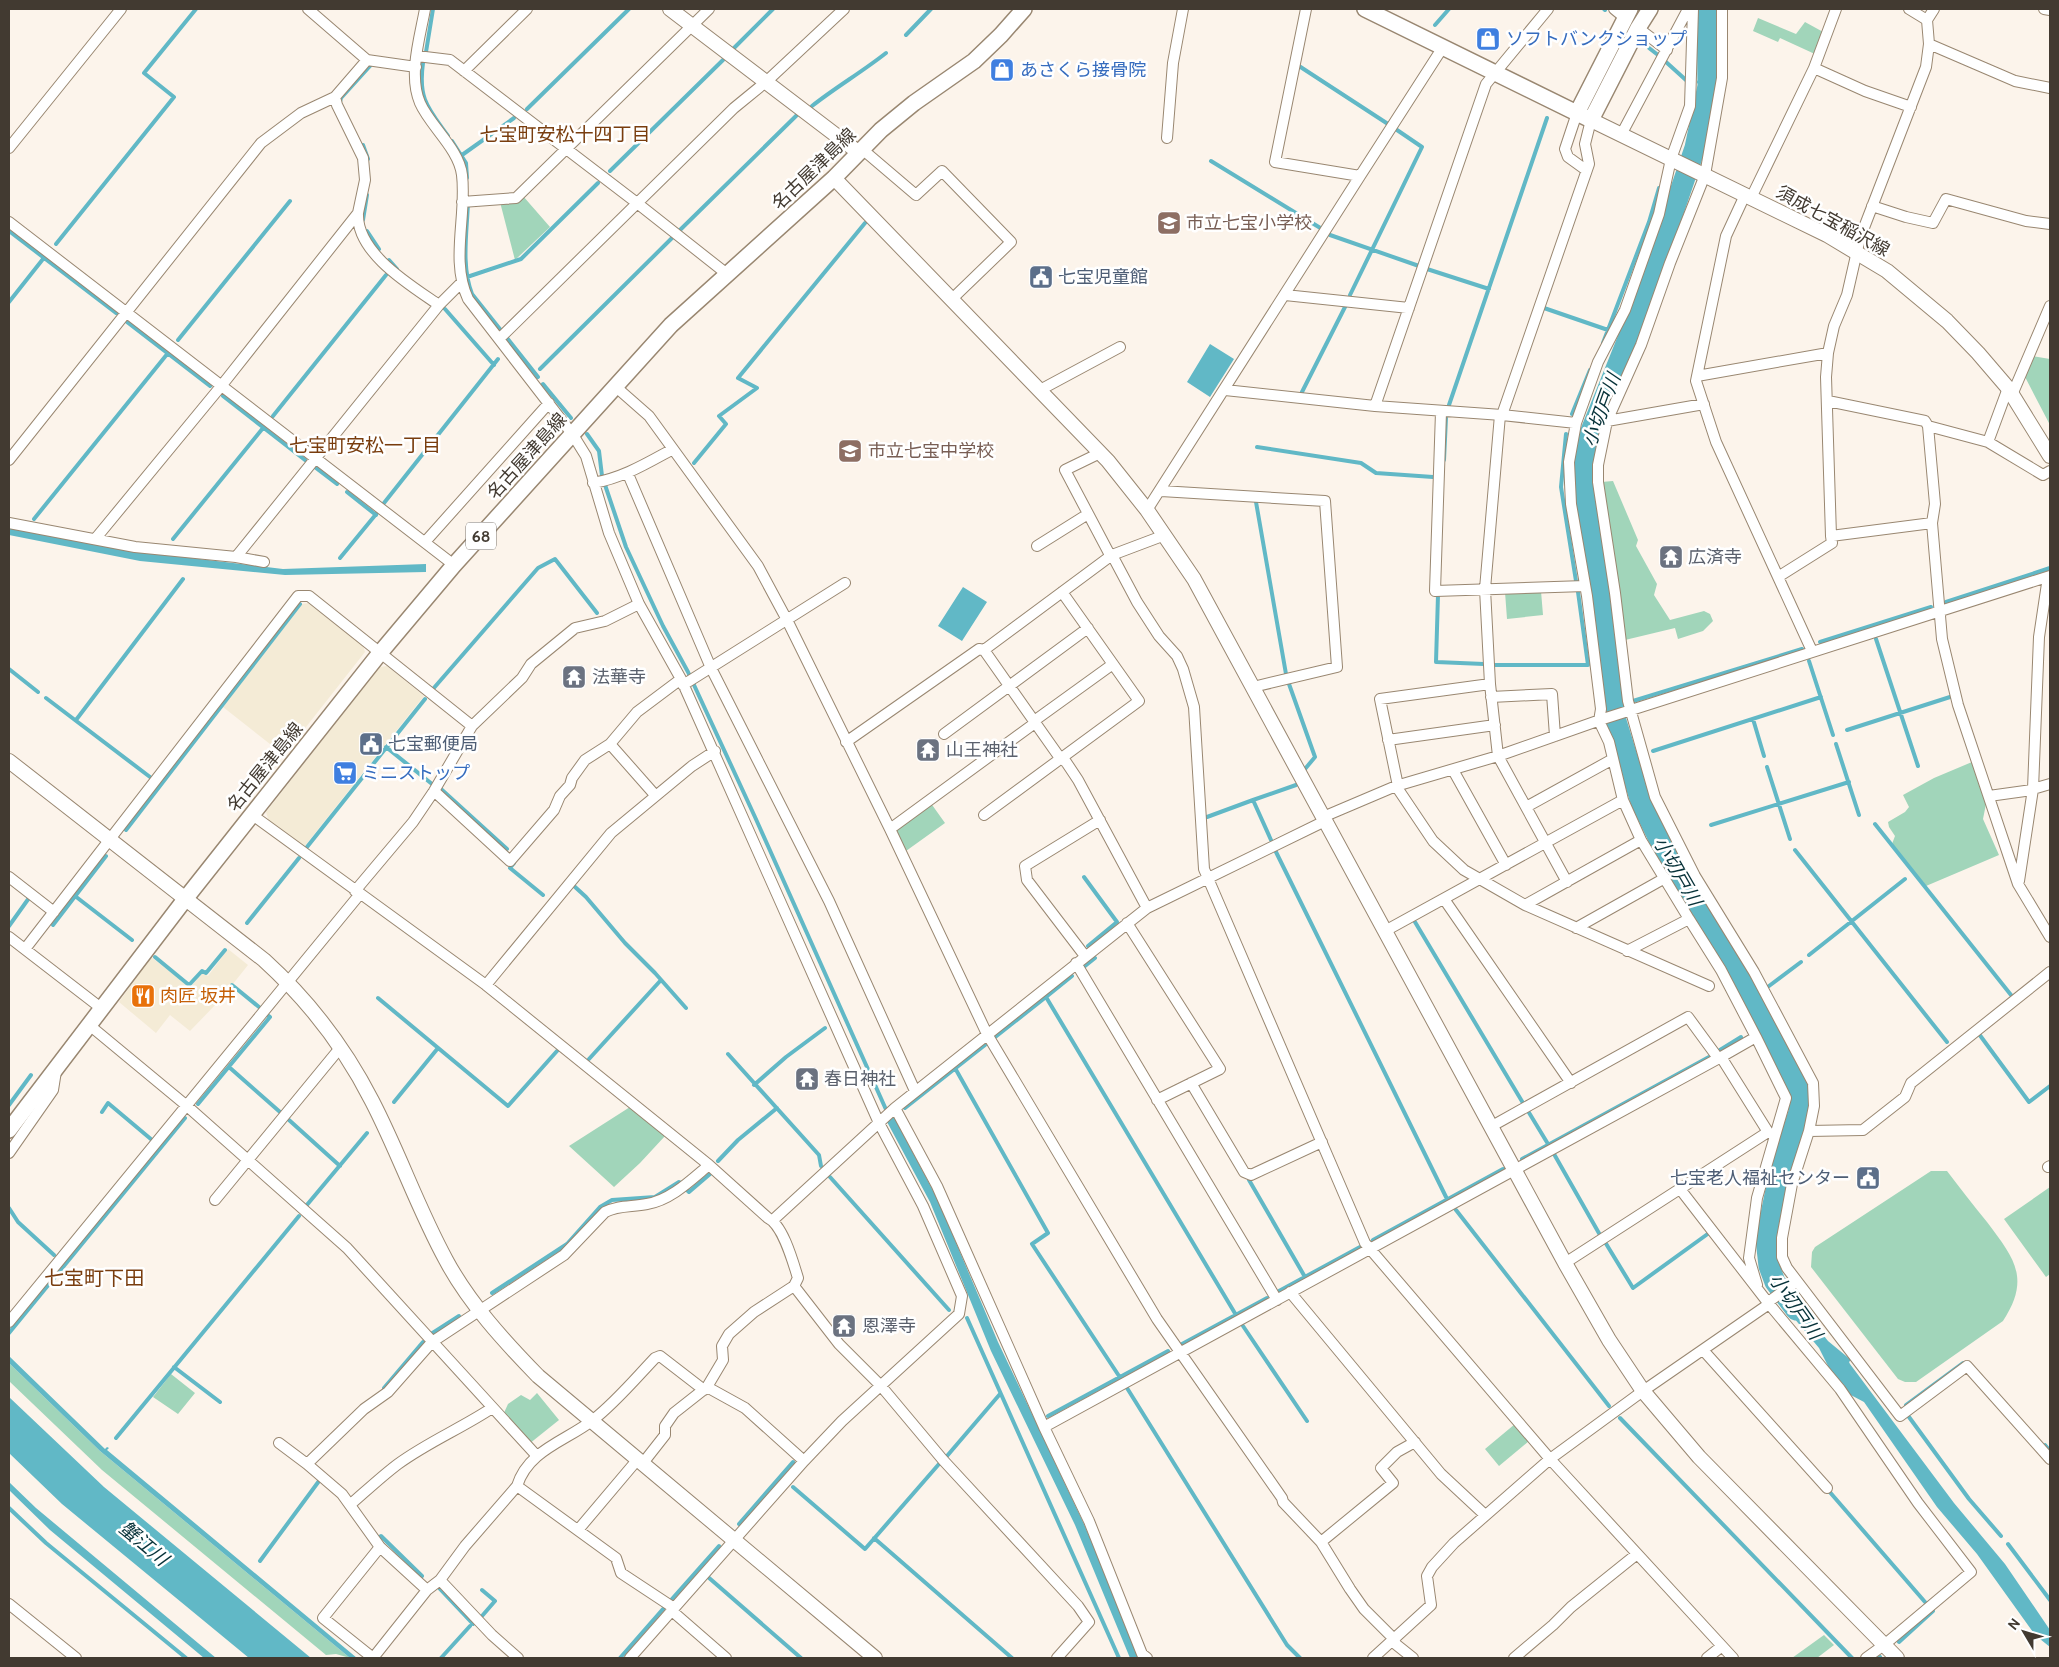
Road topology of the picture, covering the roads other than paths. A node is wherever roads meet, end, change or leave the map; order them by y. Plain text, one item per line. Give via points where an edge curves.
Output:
1 (121, 9) edge
2 (308, 9) edge
3 (425, 9) edge
4 (527, 9) edge
5 (670, 9) edge
6 (710, 9) edge
7 (844, 9) edge
8 (1022, 9) edge
9 (1183, 9) edge
10 (1306, 9) edge
11 (1366, 9) edge
12 (1548, 9) edge
13 (1650, 9) edge
14 (1688, 9) edge
15 (1693, 9) edge
16 (1722, 9) edge
17 (1836, 9) edge
18 (1909, 9) edge
19 (1934, 9) edge
20 (2044, 9) edge
21 (2050, 10) edge
22 (1623, 12) edge
23 (1927, 20) junction
24 (693, 26) junction
25 (1638, 28) junction
26 (1929, 44) junction
27 (1443, 47) junction
28 (1667, 50) junction
29 (417, 56) junction
30 (368, 60) junction
31 (416, 67) junction
32 (1814, 68) junction
33 (464, 71) junction
34 (1495, 73) junction
35 (767, 81) junction
36 (2050, 88) edge
37 (335, 97) junction
38 (1911, 107) junction
39 (1577, 113) junction
40 (1591, 120) junction
41 (1622, 135) junction
42 (1166, 138) dead end
43 (9, 148) edge
44 (566, 148) junction
45 (860, 151) junction
46 (1673, 160) junction
47 (1586, 170) junction
48 (1703, 174) junction
49 (1360, 176) junction
50 (834, 178) junction
51 (1748, 196) junction
52 (466, 201) junction
53 (637, 203) junction
54 (1872, 206) junction
55 (358, 213) junction
56 (9, 222) edge
57 (2050, 224) edge
58 (1857, 252) junction
59 (727, 274) junction
60 (461, 283) junction
61 (1285, 295) junction
62 (952, 299) junction
63 (439, 305) junction
64 (2050, 306) edge
65 (1409, 308) junction
66 (126, 312) junction
67 (502, 336) junction
68 (1120, 347) dead end
69 (1828, 353) junction
70 (1697, 376) junction
71 (222, 386) junction
72 (616, 387) junction
73 (1040, 390) junction
74 (1225, 390) junction
75 (2010, 392) junction
76 (1828, 401) junction
77 (549, 403) junction
78 (1704, 404) junction
79 (1375, 406) junction
80 (1441, 412) junction
81 (1501, 415) junction
82 (1607, 421) junction
83 (1576, 423) junction
84 (1928, 426) junction
85 (573, 434) junction
86 (1988, 442) junction
87 (673, 448) junction
88 (1100, 453) junction
89 (2050, 456) edge
90 (316, 459) junction
91 (9, 460) edge
92 (2050, 471) edge
93 (628, 474) junction
94 (595, 483) junction
95 (1161, 491) junction
96 (1148, 510) junction
97 (1088, 514) junction
98 (9, 522) edge
99 (1932, 523) junction
100 (1165, 535) junction
101 (1831, 536) junction
102 (96, 538) junction
103 (425, 542) junction
104 (1037, 546) dead end
105 (236, 556) junction
106 (1112, 556) junction
107 (264, 562) dead end
108 (454, 565) junction
109 (1778, 576) junction
110 (2049, 576) edge
111 (845, 582) dead end
112 (1585, 586) junction
113 (1485, 589) junction
114 (1062, 592) junction
115 (639, 604) junction
116 (1940, 611) junction
117 (787, 620) junction
118 (1088, 628) junction
119 (984, 650) junction
120 (1812, 651) junction
121 (380, 653) junction
122 (1113, 664) junction
123 (711, 668) junction
124 (684, 682) junction
125 (1490, 684) junction
126 (1009, 686) junction
127 (1253, 688) junction
128 (1492, 697) junction
129 (1628, 711) junction
130 (1601, 720) junction
131 (1034, 722) junction
132 (1494, 725) junction
133 (472, 726) junction
134 (944, 734) dead end
135 (1555, 736) junction
136 (1388, 740) junction
137 (846, 742) junction
138 (610, 744) junction
139 (715, 751) junction
140 (1498, 756) junction
141 (1060, 758) junction
142 (1613, 759) junction
143 (9, 761) edge
144 (1453, 770) junction
145 (2050, 784) edge
146 (1397, 786) junction
147 (2032, 789) junction
148 (434, 791) junction
149 (656, 795) junction
150 (1989, 796) junction
151 (1623, 800) junction
152 (1526, 807) junction
153 (251, 814) junction
154 (984, 815) dead end
155 (1100, 820) junction
156 (1324, 820) junction
157 (890, 829) junction
158 (110, 839) junction
159 (1642, 840) junction
160 (1545, 843) junction
161 (1506, 865) junction
162 (9, 877) edge
163 (1208, 878) junction
164 (1664, 878) junction
165 (1482, 879) junction
166 (1567, 882) junction
167 (2018, 884) junction
168 (357, 892) junction
169 (186, 898) junction
170 (1444, 899) junction
171 (1524, 905) junction
172 (1147, 908) junction
173 (54, 912) junction
174 (1689, 918) junction
175 (1127, 923) junction
176 (1576, 928) junction
177 (1385, 930) junction
178 (9, 937) edge
179 (2050, 937) edge
180 (25, 949) junction
181 (1627, 951) junction
182 (1086, 956) junction
183 (1076, 963) junction
184 (2050, 972) edge
185 (289, 982) junction
186 (486, 985) junction
187 (1709, 986) dead end
188 (101, 1008) junction
189 (88, 1024) junction
190 (987, 1034) junction
191 (1756, 1037) junction
192 (340, 1048) junction
193 (1720, 1058) junction
194 (58, 1065) junction
195 (1571, 1083) junction
196 (1191, 1084) junction
197 (915, 1091) junction
198 (1157, 1100) junction
199 (187, 1106) junction
200 (893, 1109) junction
201 (881, 1121) junction
202 (1492, 1126) junction
203 (9, 1130) edge
204 (1809, 1131) junction
205 (1772, 1132) junction
206 (1322, 1142) junction
207 (9, 1153) edge
208 (248, 1160) junction
209 (709, 1165) junction
210 (1515, 1170) junction
211 (1680, 1189) junction
212 (215, 1200) dead end
213 (773, 1220) junction
214 (1370, 1249) junction
215 (1565, 1263) junction
216 (1793, 1284) junction
217 (794, 1286) junction
218 (1758, 1291) junction
219 (1290, 1292) junction
220 (1277, 1300) junction
221 (1770, 1302) junction
222 (480, 1311) junction
223 (9, 1322) edge
224 (432, 1342) junction
225 (1703, 1350) junction
226 (1181, 1352) junction
227 (882, 1386) junction
228 (705, 1388) junction
229 (1644, 1391) junction
230 (492, 1408) junction
231 (591, 1421) junction
232 (1044, 1427) junction
233 (1415, 1442) junction
234 (279, 1443) dead end
235 (536, 1455) junction
236 (1550, 1459) junction
237 (2050, 1459) edge
238 (640, 1461) junction
239 (804, 1461) junction
240 (307, 1464) junction
241 (517, 1486) junction
242 (1827, 1488) dead end
243 (351, 1504) junction
244 (1485, 1515) junction
245 (578, 1530) junction
246 (734, 1540) junction
247 (1321, 1542) junction
248 (380, 1547) junction
249 (1637, 1554) junction
250 (440, 1580) junction
251 (427, 1590) junction
252 (9, 1604) edge
253 (673, 1609) junction
254 (1394, 1641) junction
255 (1884, 1645) junction
256 (1722, 1646) junction
257 (382, 1655) edge
258 (76, 1658) edge
259 (518, 1658) edge
260 (630, 1658) edge
261 (726, 1658) edge
262 (875, 1658) edge
263 (1057, 1658) edge
264 (1147, 1658) edge
265 (1373, 1658) edge
266 (1413, 1658) edge
267 (1514, 1658) edge
268 (1707, 1658) edge
269 (1733, 1658) edge
270 (1866, 1658) edge
271 (1897, 1658) edge

1 - 43 street
2 - 30 street
3 - 29 street
4 - 33 street
5 - 24 street
6 - 24 street
7 - 35 street
8 - 45 main road, 名古屋津島線 / 68 via 974,61 914,104
9 - 42 street via 1173,63
10 - 49 street via 1276,162
11 - 27 main road
12 - 34 street
13 - 25 main road
14 - 28 street
15 - 46 street via 1690,106
16 - 48 street via 1722,78
17 - 32 street
18 - 23 street
19 - 23 street
20 - 21 street
22 - 39 main road
23 - 26 street
24 - 35 street
24 - 44 street
25 - 28 street
25 - 40 main road
26 - 36 street via 2015,80
26 - 38 street via 1926,67
27 - 34 main road
27 - 49 street
28 - 41 street
29 - 31 street
29 - 33 street via 450,60
30 - 31 street
30 - 37 street
31 - 52 street via 420,102 456,156
32 - 38 street
32 - 51 street
33 - 44 street
34 - 39 main road
34 - 65 street via 1486,84
35 - 45 street
35 - 53 street via 734,108
37 - 55 street via 363,158 365,180
37 - 66 street via 301,113 261,143
38 - 54 street
39 - 40 main road
39 - 47 street via 1565,149 1568,157
40 - 41 street, 須成七宝稲沢線
40 - 47 street via 1585,144 1589,164
41 - 46 street, 須成七宝稲沢線
44 - 52 street via 516,198
44 - 53 street
45 - 50 main road, 名古屋津島線 / 68
45 - 62 street via 916,195 942,171 1011,242
46 - 48 street, 須成七宝稲沢線
46 - 83 street via 1660,214 1625,310 1598,362
47 - 81 street
48 - 51 street, 須成七宝稲沢線
48 - 82 street via 1641,344
49 - 61 street
50 - 59 main road, 名古屋津島線 / 68
50 - 62 street
51 - 58 street, 須成七宝稲沢線
51 - 70 street via 1726,236
52 - 60 street
53 - 59 street
53 - 67 street
54 - 57 street via 1906,218 1933,222 1946,199 2018,219
54 - 58 street
55 - 63 street via 359,228 383,262 401,279
55 - 71 street
56 - 66 street
58 - 69 street
58 - 75 street, 須成七宝稲沢線 via 1906,286 1947,321
59 - 72 main road, 名古屋津島線 / 68 via 671,325
60 - 63 street
60 - 67 street via 468,299
61 - 65 street
61 - 74 street
62 - 73 street
63 - 90 street
64 - 75 street
65 - 79 street
66 - 71 street
66 - 91 street
67 - 77 street
68 - 73 street
69 - 70 street
69 - 76 street
70 - 78 street
71 - 90 street
71 - 102 street
72 - 85 main road, 名古屋津島線 / 68
72 - 87 street via 649,416
73 - 88 street
74 - 79 street
74 - 95 street
75 - 86 street
75 - 89 street, 須成七宝稲沢線
76 - 84 street via 1925,421
76 - 101 street
77 - 85 street
77 - 103 street
78 - 82 street
78 - 109 street via 1716,442
79 - 80 street
80 - 81 street
80 - 113 street via 1435,591
81 - 83 street
81 - 113 street
82 - 129 street via 1598,482
83 - 112 street via 1569,462 1569,484
84 - 86 street
84 - 99 street via 1935,504
85 - 94 street via 586,456
85 - 108 main road, 名古屋津島線 / 68
86 - 92 street via 2042,474
87 - 93 street
87 - 117 street via 748,549
88 - 96 street
88 - 97 street via 1065,470
90 - 103 street
90 - 105 street
93 - 94 street
93 - 123 street
94 - 115 street via 609,534
95 - 96 street
95 - 127 street via 1325,501 1337,667
96 - 100 street
97 - 104 street
97 - 106 street
98 - 102 street
99 - 101 street
99 - 116 street
100 - 106 street
100 - 127 street via 1194,579
101 - 109 street via 1832,543
102 - 105 street via 135,547
103 - 108 street
105 - 107 street
106 - 114 street
106 - 163 street via 1136,602 1159,636 1178,656 1194,707 1204,869
108 - 121 main road, 名古屋津島線 / 68
109 - 120 street
110 - 116 street
110 - 147 street via 2039,637
111 - 117 street
112 - 113 street
112 - 130 street
113 - 125 street
114 - 118 street
114 - 119 street
115 - 124 street
115 - 133 street via 605,621 575,628 531,664 522,678
116 - 120 street
116 - 150 street via 1942,639 1958,705
117 - 123 street
117 - 137 street
118 - 122 street
118 - 126 street
119 - 126 street
119 - 137 street via 978,649
120 - 129 street
121 - 133 street
121 - 153 main road, 名古屋津島線 / 68
121 - 158 street via 309,596 298,596
122 - 131 street
122 - 141 street via 1139,701
123 - 124 street
123 - 197 street via 829,901
124 - 138 street via 637,712
124 - 139 street
125 - 128 street
125 - 136 street via 1380,699
126 - 131 street
126 - 134 street
127 - 156 street
128 - 132 street
128 - 135 street via 1552,694
129 - 130 street
129 - 204 street via 1660,805 1695,876 1754,972 1813,1083 1814,1106
130 - 135 street
130 - 142 street
131 - 141 street
131 - 157 street
132 - 136 street
132 - 140 street
133 - 148 street
135 - 140 street
136 - 146 street
137 - 157 street
138 - 148 street via 585,760 554,810 510,861
138 - 149 street
139 - 149 street
139 - 201 street
140 - 144 street
140 - 152 street
141 - 154 street
141 - 155 street via 1078,780
142 - 151 street
142 - 152 street
143 - 158 street
144 - 146 street
144 - 161 street
145 - 147 street
146 - 156 street
146 - 165 street via 1433,841 1464,870
147 - 150 street
147 - 167 street
148 - 168 street
149 - 186 street via 611,833
150 - 167 street
151 - 159 street
151 - 160 street
152 - 160 street
153 - 168 street
153 - 169 main road, 名古屋津島線 / 68
155 - 172 street
155 - 182 street via 1025,866 1027,880
156 - 163 street
156 - 177 street
157 - 190 street
158 - 169 street
158 - 173 street
159 - 164 street
159 - 166 street
160 - 161 street
160 - 166 street
161 - 165 street
162 - 173 street
163 - 172 street
163 - 206 street
164 - 174 street
164 - 176 street
165 - 170 street
165 - 171 street
166 - 171 street
167 - 179 street
168 - 185 street
168 - 186 street
169 - 185 street
169 - 188 main road, 名古屋津島線 / 68
170 - 177 street
170 - 195 street
171 - 176 street
172 - 175 street
173 - 180 street
174 - 181 street
174 - 191 street
175 - 182 street
175 - 196 street via 1220,1069
176 - 181 street
177 - 202 street
178 - 180 street
180 - 188 street
181 - 187 street
182 - 183 street
183 - 190 street
183 - 198 street
184 - 204 street via 1911,1083 1905,1096 1863,1130
185 - 192 street
185 - 199 street
186 - 209 street
188 - 189 main road, 名古屋津島線 / 68
189 - 194 main road, 名古屋津島線 / 68
189 - 199 street
190 - 197 street
190 - 226 street via 1157,1320
191 - 193 street
191 - 205 street via 1786,1098
192 - 208 street
192 - 222 street via 371,1100 446,1262
193 - 195 street via 1688,1017
193 - 205 street
193 - 210 street
194 - 203 main road, 名古屋津島線 / 68
194 - 207 street via 53,1090
195 - 202 street
196 - 198 street
196 - 206 street via 1244,1172 1251,1175
197 - 200 street
198 - 220 street
199 - 208 street
199 - 223 street
200 - 201 street
200 - 232 street via 937,1186
201 - 213 street
201 - 227 street via 962,1296 959,1314
202 - 210 street
204 - 216 street via 1792,1184 1782,1238 1782,1257
205 - 211 street
205 - 218 street via 1757,1198 1749,1258
206 - 214 street
208 - 212 street
208 - 224 street via 346,1248
209 - 213 street
209 - 222 street via 665,1198 648,1204 614,1207 605,1212 564,1255
210 - 214 street
210 - 215 street
211 - 215 street
211 - 218 street
213 - 217 street via 798,1278
214 - 219 street
214 - 236 street
215 - 229 street via 1609,1340
216 - 221 street
216 - 237 street via 1900,1416 1967,1366
217 - 227 street via 839,1344
217 - 228 street via 754,1312 729,1334 722,1346 723,1360
218 - 221 street
219 - 220 street
219 - 233 street
220 - 226 street
221 - 225 street
221 - 255 street via 1840,1389 1918,1503 1971,1572
222 - 224 street
222 - 231 street via 538,1376
224 - 230 street
224 - 240 street via 388,1392 364,1409
225 - 229 street
225 - 242 street
226 - 232 street
226 - 247 street via 1283,1502
227 - 239 street
227 - 263 street via 943,1460 1078,1606 1089,1622
228 - 231 street via 660,1356
228 - 238 street via 674,1413 665,1426 665,1435
228 - 239 street via 744,1408
229 - 236 street
229 - 255 street via 1698,1457
230 - 235 street
230 - 243 street via 398,1464
231 - 235 street
231 - 238 street
232 - 264 street via 1089,1520 1142,1654
233 - 244 street via 1441,1474
233 - 247 street via 1397,1452 1381,1468 1393,1483
234 - 240 street
235 - 241 street via 520,1476
236 - 244 street
236 - 249 street
238 - 245 street
238 - 246 street
239 - 246 street
240 - 243 street
241 - 245 street
241 - 250 street
243 - 248 street
244 - 254 street via 1432,1567 1427,1576 1430,1605
245 - 253 street via 616,1558 621,1573
246 - 253 street
246 - 262 street
247 - 254 street via 1359,1602
248 - 251 street
248 - 257 street via 323,1618 373,1658
249 - 256 street
249 - 267 street
250 - 251 street
250 - 259 street
251 - 257 street
252 - 258 street
253 - 260 street
253 - 261 street
254 - 265 street
254 - 266 street
255 - 270 street
255 - 271 street
256 - 268 street
256 - 269 street

